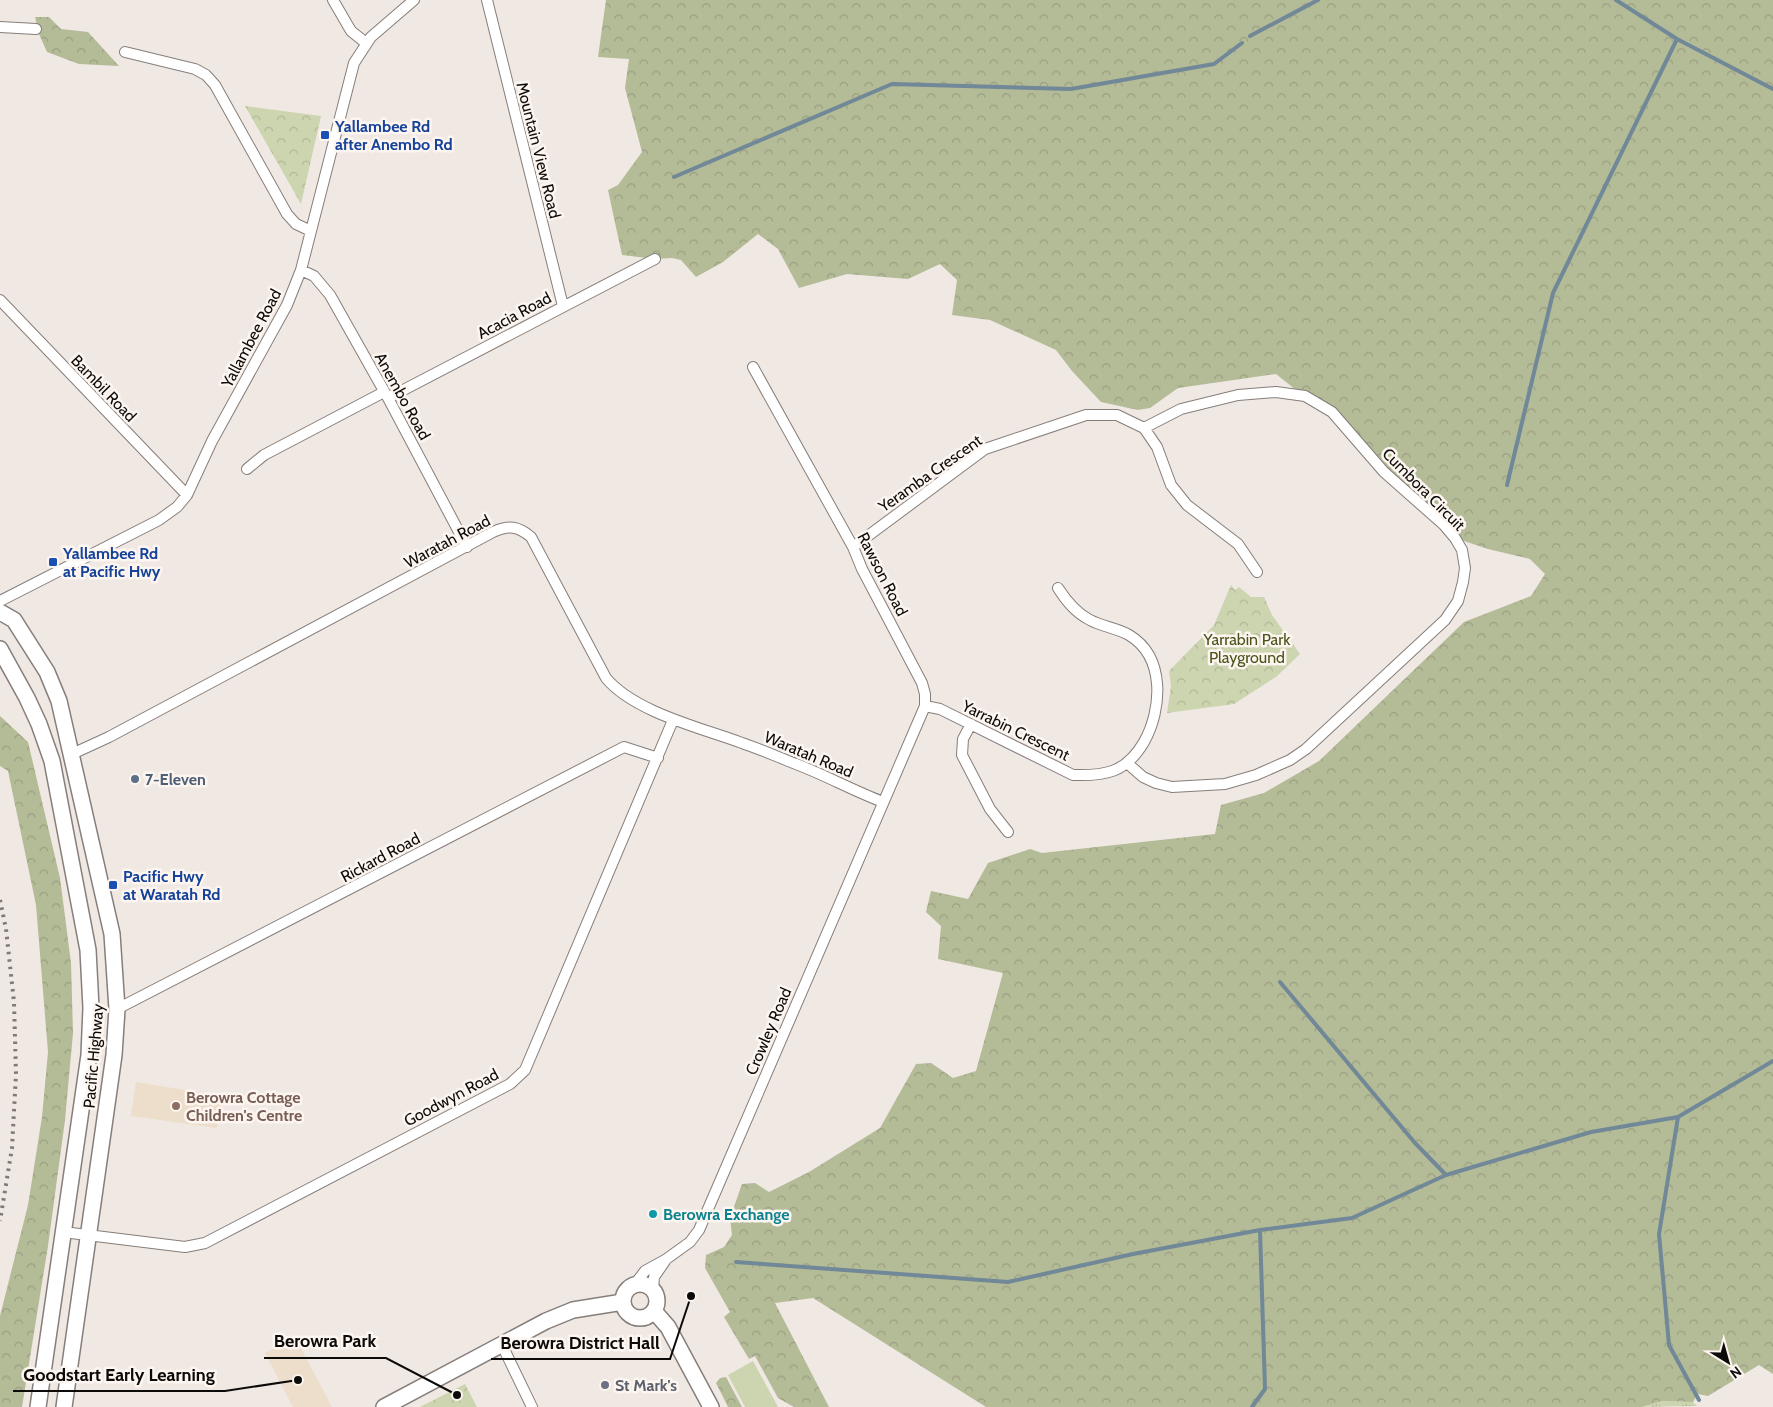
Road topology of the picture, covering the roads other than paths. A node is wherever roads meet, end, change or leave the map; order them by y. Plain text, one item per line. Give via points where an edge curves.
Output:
1 (332, 0) edge
2 (414, 0) edge
3 (486, 0) edge
4 (0, 27) edge
5 (36, 29) dead end
6 (366, 43) junction
7 (125, 52) dead end
8 (311, 231) junction
9 (655, 260) dead end
10 (301, 270) junction
11 (0, 300) edge
12 (563, 306) junction
13 (753, 367) dead end
14 (386, 395) junction
15 (1144, 428) junction
16 (247, 469) dead end
17 (186, 495) junction
18 (853, 546) junction
19 (467, 547) junction
20 (1257, 572) dead end
21 (1058, 588) dead end
22 (0, 601) edge
23 (0, 612) edge
24 (0, 649) edge
25 (925, 706) junction
26 (673, 720) junction
27 (971, 724) junction
28 (72, 754) junction
29 (658, 758) junction
30 (1127, 763) junction
31 (884, 802) junction
32 (1008, 832) dead end
33 (117, 1009) junction
34 (63, 1232) junction
35 (89, 1235) junction
36 (665, 1260) junction
37 (634, 1284) junction
38 (652, 1289) junction
39 (623, 1302) junction
40 (654, 1311) junction
41 (502, 1345) junction
42 (38, 1407) edge
43 (64, 1407) edge
44 (384, 1407) edge
45 (532, 1407) edge
46 (711, 1407) edge

1 - 6 street via 351,31
2 - 6 street, Yallambee Road
3 - 12 street, Mountain View Road
4 - 5 street
6 - 8 street, Yallambee Road via 351,71
7 - 8 street via 195,69 206,75 215,85 287,214 296,224
8 - 10 street, Yallambee Road
9 - 12 street, Acacia Road
10 - 14 street, Anembo Road via 314,276 330,295
10 - 17 street, Yallambee Road via 288,305 212,441
11 - 17 street, Bambil Road
12 - 14 street, Acacia Road
13 - 18 street, Rawson Road
14 - 16 street, Acacia Road via 264,455
14 - 19 street, Anembo Road
15 - 18 street, Yeramba Crescent via 1117,415 1086,415 984,449
15 - 20 street via 1157,447 1171,485 1187,505 1238,544
15 - 30 street, Cumbora Circuit via 1182,409 1238,395 1276,392 1306,396 1332,412 1384,472 1444,525 1462,550 1465,568 1458,601 1444,620 1306,749 1290,760 1225,784 1172,787 1156,784
17 - 22 street, Yallambee Road via 177,507 159,520
18 - 25 street, Rawson Road via 922,683
19 - 26 street, Waratah Road via 503,528 511,526 526,532 536,545 606,678 624,694
19 - 28 street, Waratah Road
21 - 30 street, Yarrabin Crescent via 1080,614 1130,636 1144,647 1153,664 1158,683 1156,706 1147,736
23 - 28 main road, Pacific Highway via 14,620 47,672 59,701
24 - 34 main road, Pacific Highway via 27,698 49,752 88,950 89,1055
25 - 27 street, Yarrabin Crescent via 940,709
25 - 31 street
26 - 29 street, Goodwyn Road
26 - 31 street, Waratah Road via 775,756
27 - 30 street, Yarrabin Crescent via 1073,775 1110,773
27 - 32 street via 963,739 962,755 990,810
28 - 33 main road, Pacific Highway via 112,934
29 - 33 street, Rickard Road via 624,746
29 - 35 street, Goodwyn Road via 525,1070 510,1084 205,1243 185,1247
31 - 36 street, Crowley Road via 699,1230 690,1242
33 - 35 main road, Pacific Highway via 114,1055
34 - 35 street, Goodwyn Road
34 - 42 main road, Pacific Highway
35 - 43 main road, Pacific Highway
36 - 37 street, Crowley Road via 645,1271
36 - 38 street, Crowley Road via 654,1277
37 - 38 main road via 644,1284
37 - 39 main road via 627,1289
38 - 40 main road via 657,1300
39 - 40 main road via 626,1311 635,1317 645,1317
39 - 41 main road via 572,1310
40 - 46 main road via 668,1326
41 - 44 main road
41 - 45 street

